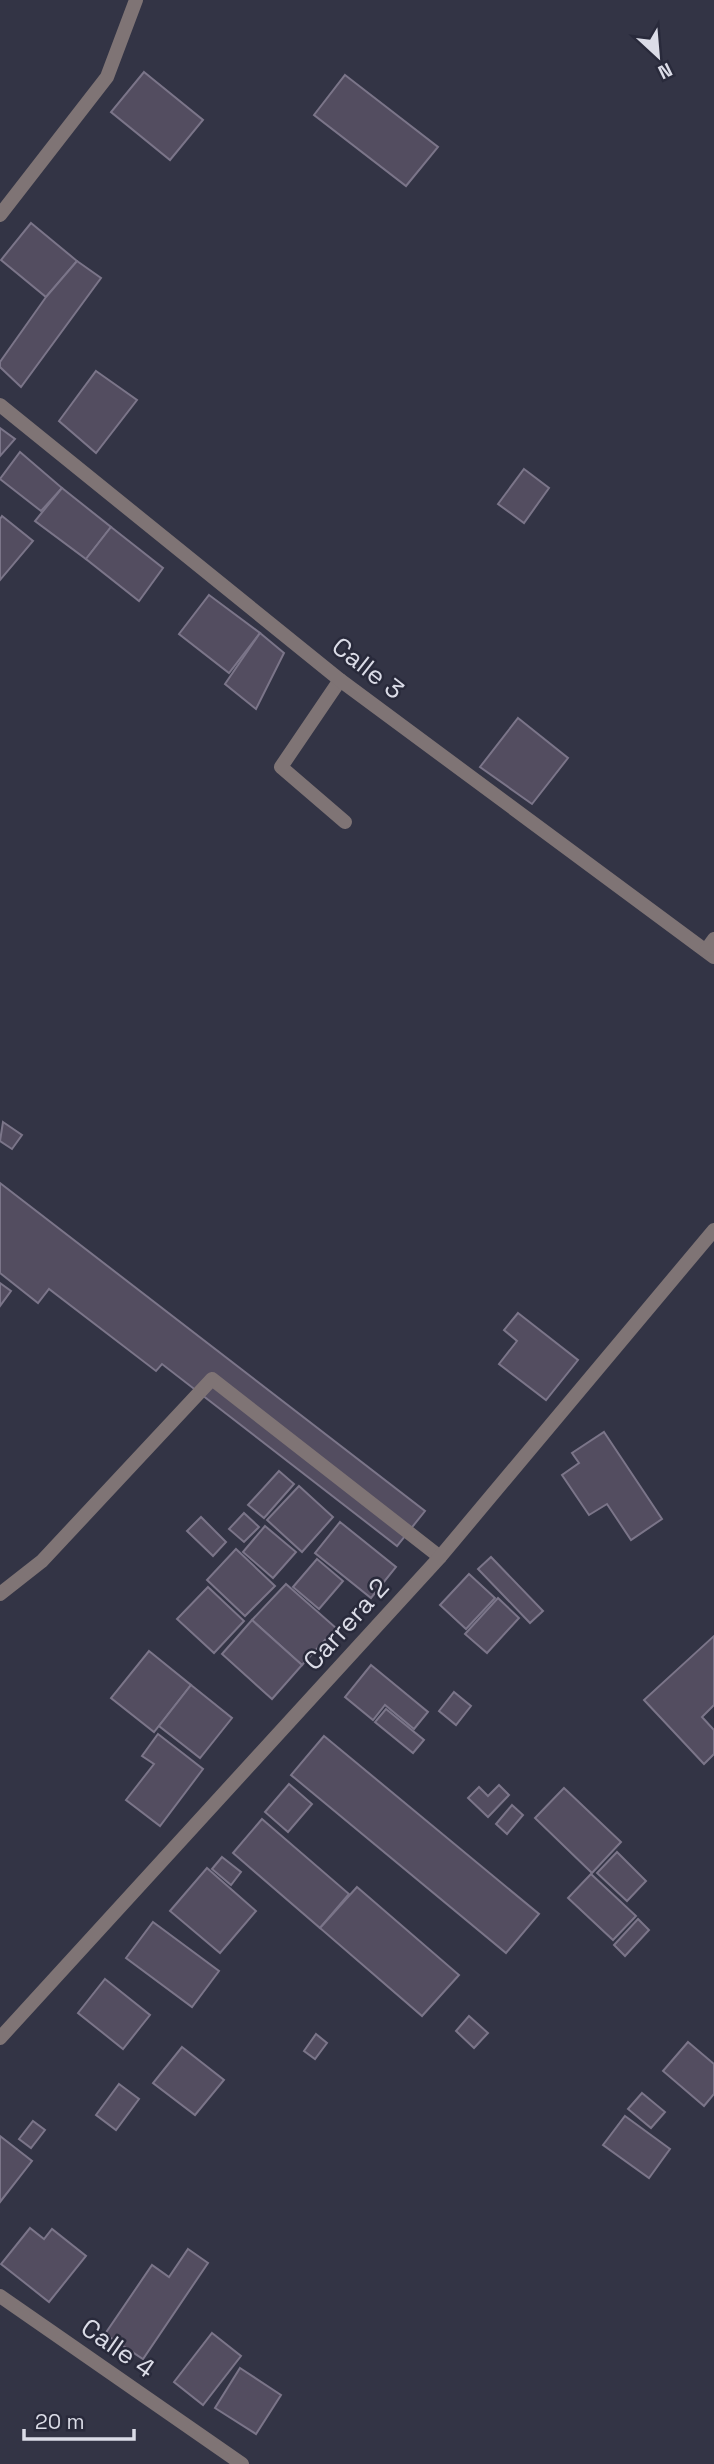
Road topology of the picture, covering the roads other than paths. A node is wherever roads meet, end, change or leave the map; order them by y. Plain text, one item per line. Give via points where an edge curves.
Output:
1 (136, 0) edge
2 (0, 215) edge
3 (0, 405) edge
4 (340, 680) junction
5 (345, 821) dead end
6 (711, 949) edge
7 (714, 1230) edge
8 (440, 1557) junction
9 (0, 1594) edge
10 (0, 2038) edge
11 (0, 2296) edge
12 (242, 2464) edge

1 - 2 street via 107,77
3 - 4 street, Calle 3
4 - 5 street via 281,767
4 - 6 street, Calle 3
7 - 8 street, Carrera 2
8 - 9 street via 212,1378 42,1561
8 - 10 street, Carrera 2
11 - 12 street, Calle 4

